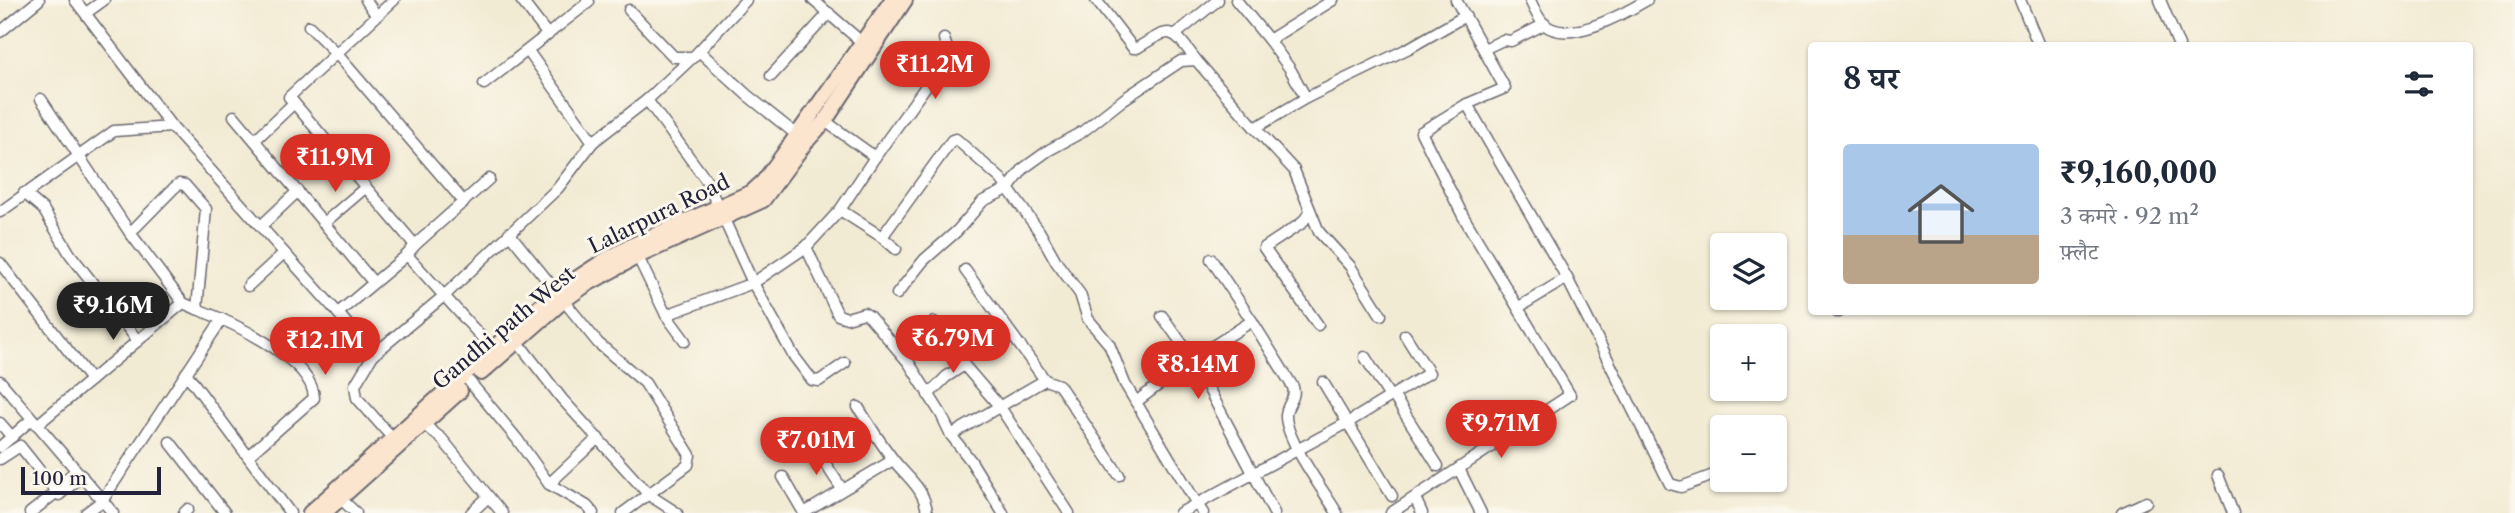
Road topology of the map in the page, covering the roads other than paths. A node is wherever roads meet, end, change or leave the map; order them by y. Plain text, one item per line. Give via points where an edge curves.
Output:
1 (39, 0) edge
2 (75, 0) edge
3 (104, 0) edge
4 (366, 0) edge
5 (394, 0) edge
6 (522, 0) edge
7 (587, 0) edge
8 (746, 0) edge
9 (813, 0) edge
10 (892, 0) edge
11 (905, 0) edge
12 (1096, 0) edge
13 (1218, 0) edge
14 (1236, 0) edge
15 (1333, 0) edge
16 (1456, 0) edge
17 (1530, 0) edge
18 (1647, 0) edge
19 (2020, 0) edge
20 (2161, 0) edge
21 (629, 10) dead end
22 (86, 13) junction
23 (829, 13) junction
24 (376, 15) junction
25 (1465, 16) junction
26 (1545, 24) junction
27 (309, 26) dead end
28 (0, 32) edge
29 (1176, 34) junction
30 (548, 35) junction
31 (944, 39) dead end
32 (1269, 40) junction
33 (2037, 42) edge
34 (2177, 42) edge
35 (867, 46) junction
36 (1484, 49) junction
37 (528, 51) junction
38 (336, 53) junction
39 (696, 54) junction
40 (1196, 60) junction
41 (771, 76) dead end
42 (484, 84) dead end
43 (1306, 98) junction
44 (41, 99) dead end
45 (647, 100) junction
46 (294, 103) junction
47 (1467, 104) junction
48 (234, 116) dead end
49 (825, 121) junction
50 (172, 127) junction
51 (1255, 128) junction
52 (797, 135) junction
53 (256, 139) junction
54 (593, 142) junction
55 (78, 155) junction
56 (875, 157) junction
57 (489, 179) dead end
58 (366, 187) junction
59 (1007, 189) junction
60 (298, 191) junction
61 (24, 193) junction
62 (464, 202) junction
63 (840, 210) junction
64 (0, 212) edge
65 (1310, 212) junction
66 (721, 213) junction
67 (324, 223) junction
68 (261, 226) junction
69 (130, 233) junction
70 (509, 233) junction
71 (881, 237) junction
72 (415, 245) junction
73 (806, 247) junction
74 (896, 248) dead end
75 (635, 251) junction
76 (284, 253) junction
77 (407, 255) junction
78 (1211, 259) dead end
79 (0, 263) edge
80 (965, 270) dead end
81 (1567, 278) junction
82 (373, 282) junction
83 (753, 283) junction
84 (248, 286) dead end
85 (897, 294) dead end
86 (445, 295) junction
87 (560, 297) junction
88 (183, 303) junction
89 (1519, 307) junction
90 (197, 309) junction
91 (338, 313) junction
92 (666, 315) junction
93 (1162, 316) dead end
94 (1381, 316) dead end
95 (222, 319) junction
96 (1252, 321) junction
97 (934, 322) dead end
98 (1318, 325) dead end
99 (1405, 335) dead end
100 (138, 341) junction
101 (517, 341) junction
102 (685, 341) dead end
103 (496, 353) junction
104 (373, 355) junction
105 (1365, 357) dead end
106 (1193, 359) junction
107 (845, 363) dead end
108 (964, 365) junction
109 (186, 373) junction
110 (467, 378) junction
111 (91, 380) junction
112 (1045, 380) junction
113 (0, 382) edge
114 (1322, 382) dead end
115 (928, 395) junction
116 (1391, 396) junction
117 (1136, 402) junction
118 (858, 407) dead end
119 (1000, 407) junction
120 (35, 422) junction
121 (1347, 423) junction
122 (0, 424) edge
123 (423, 424) junction
124 (951, 435) junction
125 (12, 437) junction
126 (598, 438) junction
127 (395, 441) junction
128 (170, 442) dead end
129 (0, 447) edge
130 (815, 448) dead end
131 (1298, 450) junction
132 (248, 456) junction
133 (0, 459) edge
134 (893, 460) junction
135 (1438, 466) dead end
136 (1459, 469) junction
137 (79, 473) junction
138 (1254, 474) junction
139 (1119, 475) dead end
140 (2218, 475) dead end
141 (1710, 476) edge
142 (783, 477) dead end
143 (549, 484) junction
144 (842, 489) junction
145 (57, 492) junction
146 (649, 495) junction
147 (1392, 496) dead end
148 (488, 497) junction
149 (340, 498) junction
150 (1415, 498) junction
151 (103, 501) junction
152 (2146, 502) dead end
153 (1200, 508) edge
154 (2125, 512) edge
155 (30, 513) edge
156 (86, 513) edge
157 (113, 513) edge
158 (225, 513) edge
159 (290, 513) edge
160 (310, 513) edge
161 (324, 513) edge
162 (356, 513) edge
163 (471, 513) edge
164 (502, 513) edge
165 (593, 513) edge
166 (622, 513) edge
167 (677, 513) edge
168 (927, 513) edge
169 (1003, 513) edge
170 (1069, 513) edge
171 (1180, 513) edge
172 (1274, 513) edge
173 (1337, 513) edge
174 (1391, 513) edge
175 (1422, 513) edge
176 (1481, 513) edge
177 (2232, 513) edge

1 - 28 street
2 - 22 street
3 - 22 street
4 - 24 street
5 - 24 street
6 - 30 street
7 - 30 street
8 - 39 street
9 - 23 street
10 - 35 street, Lalarpura Road
11 - 35 street, Gandhi path West
12 - 29 street via 1133,48 1162,32
13 - 29 street
14 - 32 street
15 - 32 street
16 - 25 street
17 - 26 street
18 - 26 street via 1600,25 1557,30
19 - 33 street
20 - 34 street
21 - 39 street via 674,57
22 - 50 street
23 - 35 street
23 - 41 street
24 - 38 street
25 - 36 street
25 - 43 street
26 - 36 street
27 - 38 street
29 - 40 street
30 - 37 street
31 - 56 street via 949,54
32 - 43 street
35 - 49 street, Gandhi path West
35 - 52 street, Lalarpura Road
36 - 47 street via 1505,88
37 - 42 street
37 - 54 street
38 - 46 street via 289,97
38 - 62 street
39 - 45 street
39 - 52 street
40 - 51 street
40 - 59 street via 1181,61 1082,132 1049,150 1024,168
43 - 51 street
44 - 55 street
45 - 54 street
45 - 66 street via 706,180
46 - 53 street
46 - 58 street
47 - 81 street
47 - 89 street via 1421,132 1463,216
48 - 53 street
49 - 56 street
49 - 66 street, Gandhi path West via 763,200
50 - 55 street via 114,131
50 - 68 street
51 - 65 street via 1294,170
52 - 66 street, Lalarpura Road via 763,182
53 - 60 street
54 - 70 street via 558,188
55 - 61 street
55 - 69 street
56 - 63 street
57 - 62 street
58 - 67 street
58 - 72 street
59 - 71 street via 981,160 952,140
59 - 85 street via 984,201 924,260
59 - 117 street via 1080,294 1088,319 1109,344
60 - 67 street
60 - 68 street
61 - 64 street
61 - 100 street via 43,209 70,254
62 - 72 street
63 - 71 street
63 - 73 street
65 - 94 street
65 - 98 street via 1302,223 1264,248
66 - 75 street, Gandhi path West
66 - 83 street
67 - 82 street
68 - 76 street
69 - 88 street
69 - 90 street via 179,184 195,195 206,209
70 - 86 street
70 - 87 street
71 - 74 street
72 - 77 street
73 - 83 street
73 - 115 street via 838,315 869,316 909,363
75 - 87 street, Gandhi path West
75 - 92 street
76 - 84 street
76 - 91 street
77 - 82 street
77 - 86 street
78 - 96 street
79 - 111 street
80 - 112 street
81 - 89 street
81 - 141 street via 1670,484 1681,487
82 - 91 street
83 - 92 street
83 - 107 street via 811,380 819,381
86 - 103 street
86 - 104 street
87 - 101 street, Gandhi path West
87 - 103 street
87 - 146 street via 598,343 645,383 690,455 688,466
88 - 90 street
88 - 100 street
89 - 136 street via 1570,395
90 - 95 street
91 - 104 street
92 - 102 street
93 - 106 street
95 - 109 street
95 - 132 street via 278,350 314,389 314,398
96 - 106 street
96 - 131 street via 1293,387 1286,419
97 - 108 street
99 - 116 street via 1429,373
100 - 111 street
101 - 103 street, Gandhi path West
101 - 126 street
103 - 110 street, Gandhi path West
104 - 127 street via 355,385 357,398
105 - 116 street
106 - 117 street
106 - 138 street
108 - 115 street
108 - 119 street
109 - 132 street
109 - 151 street
110 - 123 street, Gandhi path West
110 - 127 street
110 - 143 street
111 - 120 street
112 - 119 street
112 - 139 street via 1059,385
113 - 120 street
114 - 121 street
115 - 124 street
116 - 121 street
116 - 135 street
117 - 153 street
118 - 134 street
119 - 124 street
119 - 170 street
120 - 125 street
120 - 137 street
121 - 131 street
121 - 147 street
122 - 125 street
123 - 127 street, Gandhi path West
123 - 148 street via 442,439
124 - 169 street
125 - 129 street
126 - 143 street
126 - 146 street
127 - 149 street
127 - 160 street
128 - 158 street
130 - 144 street
131 - 138 street
131 - 173 street
132 - 159 street
133 - 145 street via 20,446
134 - 144 street
134 - 168 street via 926,500
136 - 150 street
136 - 176 street
137 - 145 street
137 - 151 street
138 - 153 street
138 - 172 street
140 - 177 street
142 - 144 street via 804,513
143 - 165 street
145 - 155 street
146 - 166 street
146 - 167 street
148 - 163 street
148 - 164 street
149 - 161 street
149 - 162 street
150 - 174 street
150 - 175 street
151 - 156 street
151 - 157 street
152 - 154 street
153 - 171 street

